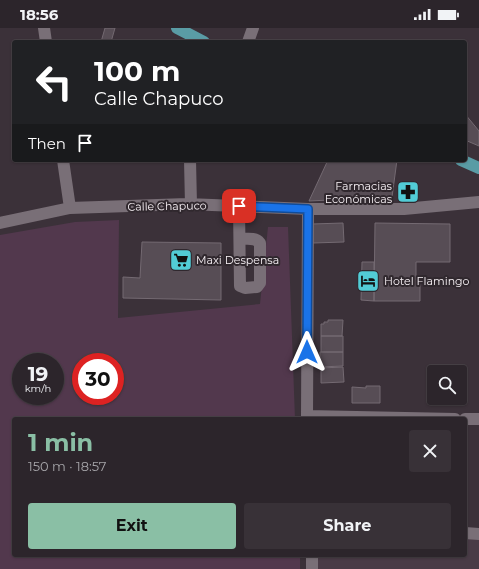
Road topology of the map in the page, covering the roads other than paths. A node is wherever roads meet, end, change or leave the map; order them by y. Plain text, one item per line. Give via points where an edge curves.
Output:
1 (44, 28) edge
2 (177, 28) edge
3 (253, 28) edge
4 (46, 40) edge
5 (200, 40) edge
6 (249, 40) edge
7 (63, 162) edge
8 (190, 162) edge
9 (466, 162) edge
10 (479, 168) edge
11 (479, 202) edge
12 (191, 205) junction
13 (239, 206) junction
14 (70, 208) junction
15 (308, 209) junction
16 (0, 223) edge
17 (240, 239) dead end
18 (307, 417) edge
19 (467, 419) edge
20 (479, 420) edge
21 (467, 532) edge
22 (479, 534) edge
23 (312, 557) edge
24 (312, 569) edge

1 - 4 street
2 - 5 main road
3 - 6 street
7 - 14 street
8 - 12 street
9 - 10 main road
11 - 15 street, Calle Chapuco via 404,210
12 - 13 street, Calle Chapuco
12 - 14 street, Calle Chapuco
13 - 15 street, Calle Chapuco
13 - 17 street
14 - 16 street, Calle Chapuco
15 - 18 street
19 - 20 street
21 - 22 street
23 - 24 street

